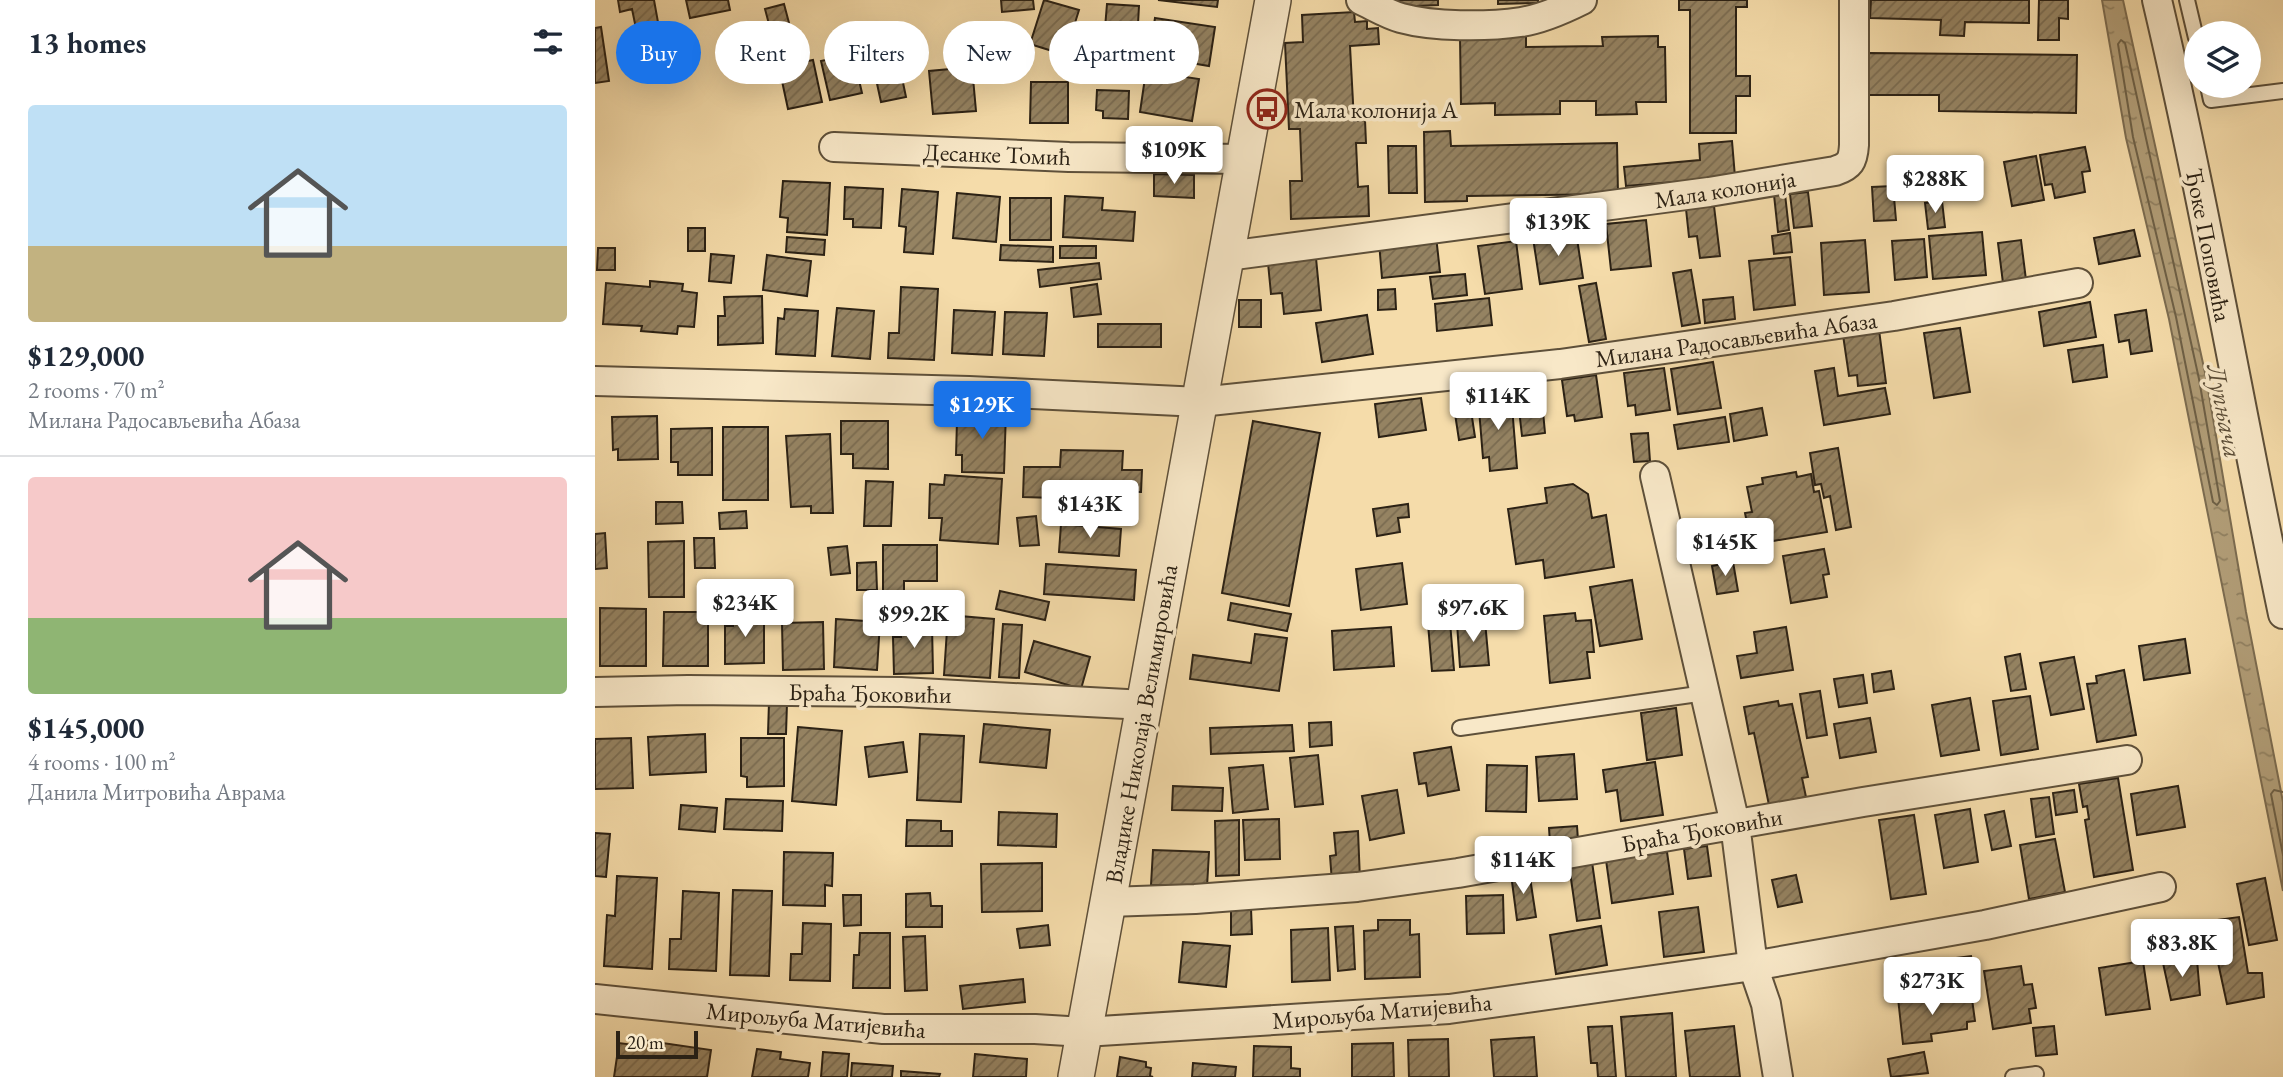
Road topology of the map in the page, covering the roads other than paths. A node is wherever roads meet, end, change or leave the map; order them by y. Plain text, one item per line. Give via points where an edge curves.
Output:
1 (1273, 0) edge
2 (1361, 0) edge
3 (1583, 0) edge
4 (1854, 0) edge
5 (2157, 0) edge
6 (2187, 0) edge
7 (2192, 21) edge
8 (2283, 91) edge
9 (2261, 94) edge
10 (2211, 98) edge
11 (2227, 98) edge
12 (834, 147) dead end
13 (1244, 159) junction
14 (1227, 256) junction
15 (2078, 283) dead end
16 (595, 381) edge
17 (1200, 402) junction
18 (1655, 476) dead end
19 (2283, 614) edge
20 (595, 692) edge
21 (1705, 693) junction
22 (1145, 705) junction
23 (1459, 728) dead end
24 (2127, 760) dead end
25 (1735, 824) junction
26 (2161, 887) dead end
27 (1108, 902) junction
28 (1753, 966) junction
29 (595, 999) edge
30 (1084, 1032) junction
31 (2036, 1074) dead end
32 (1076, 1077) edge
33 (1778, 1077) edge
34 (2013, 1077) edge

1 - 13 street, Владике Николаја Велимировића
2 - 3 street via 1421,23 1475,24 1522,22
4 - 14 street, Мала колонија via 1854,145 1853,160 1846,167 1709,192
5 - 19 street, Ђоке Поповића
6 - 7 lane
8 - 9 lane
10 - 11 lane
12 - 13 street, Десанке Томић
13 - 14 street, Владике Николаја Велимировића
14 - 17 street, Владике Николаја Велимировића
15 - 17 street, Милана Радосављевића Абаза via 1894,316 1560,365
16 - 17 street, Милана Радосављевића Абаза
17 - 22 street, Владике Николаја Велимировића
18 - 21 street
20 - 22 street, Браћа Ђоковићи via 901,692
21 - 23 lane
21 - 25 street
22 - 27 street, Владике Николаја Велимировића
24 - 25 street, Браћа Ђоковићи
25 - 27 street, Браћа Ђоковићи via 1357,887
25 - 28 street
26 - 28 street, Мирољуба Матијевића via 1985,925
27 - 30 street, Владике Николаја Велимировића
28 - 30 street, Мирољуба Матијевића via 1449,1009
28 - 33 street via 1766,1004
29 - 30 street, Мирољуба Матијевића via 883,1029
30 - 32 street, Владике Николаја Велимировића
31 - 34 lane

